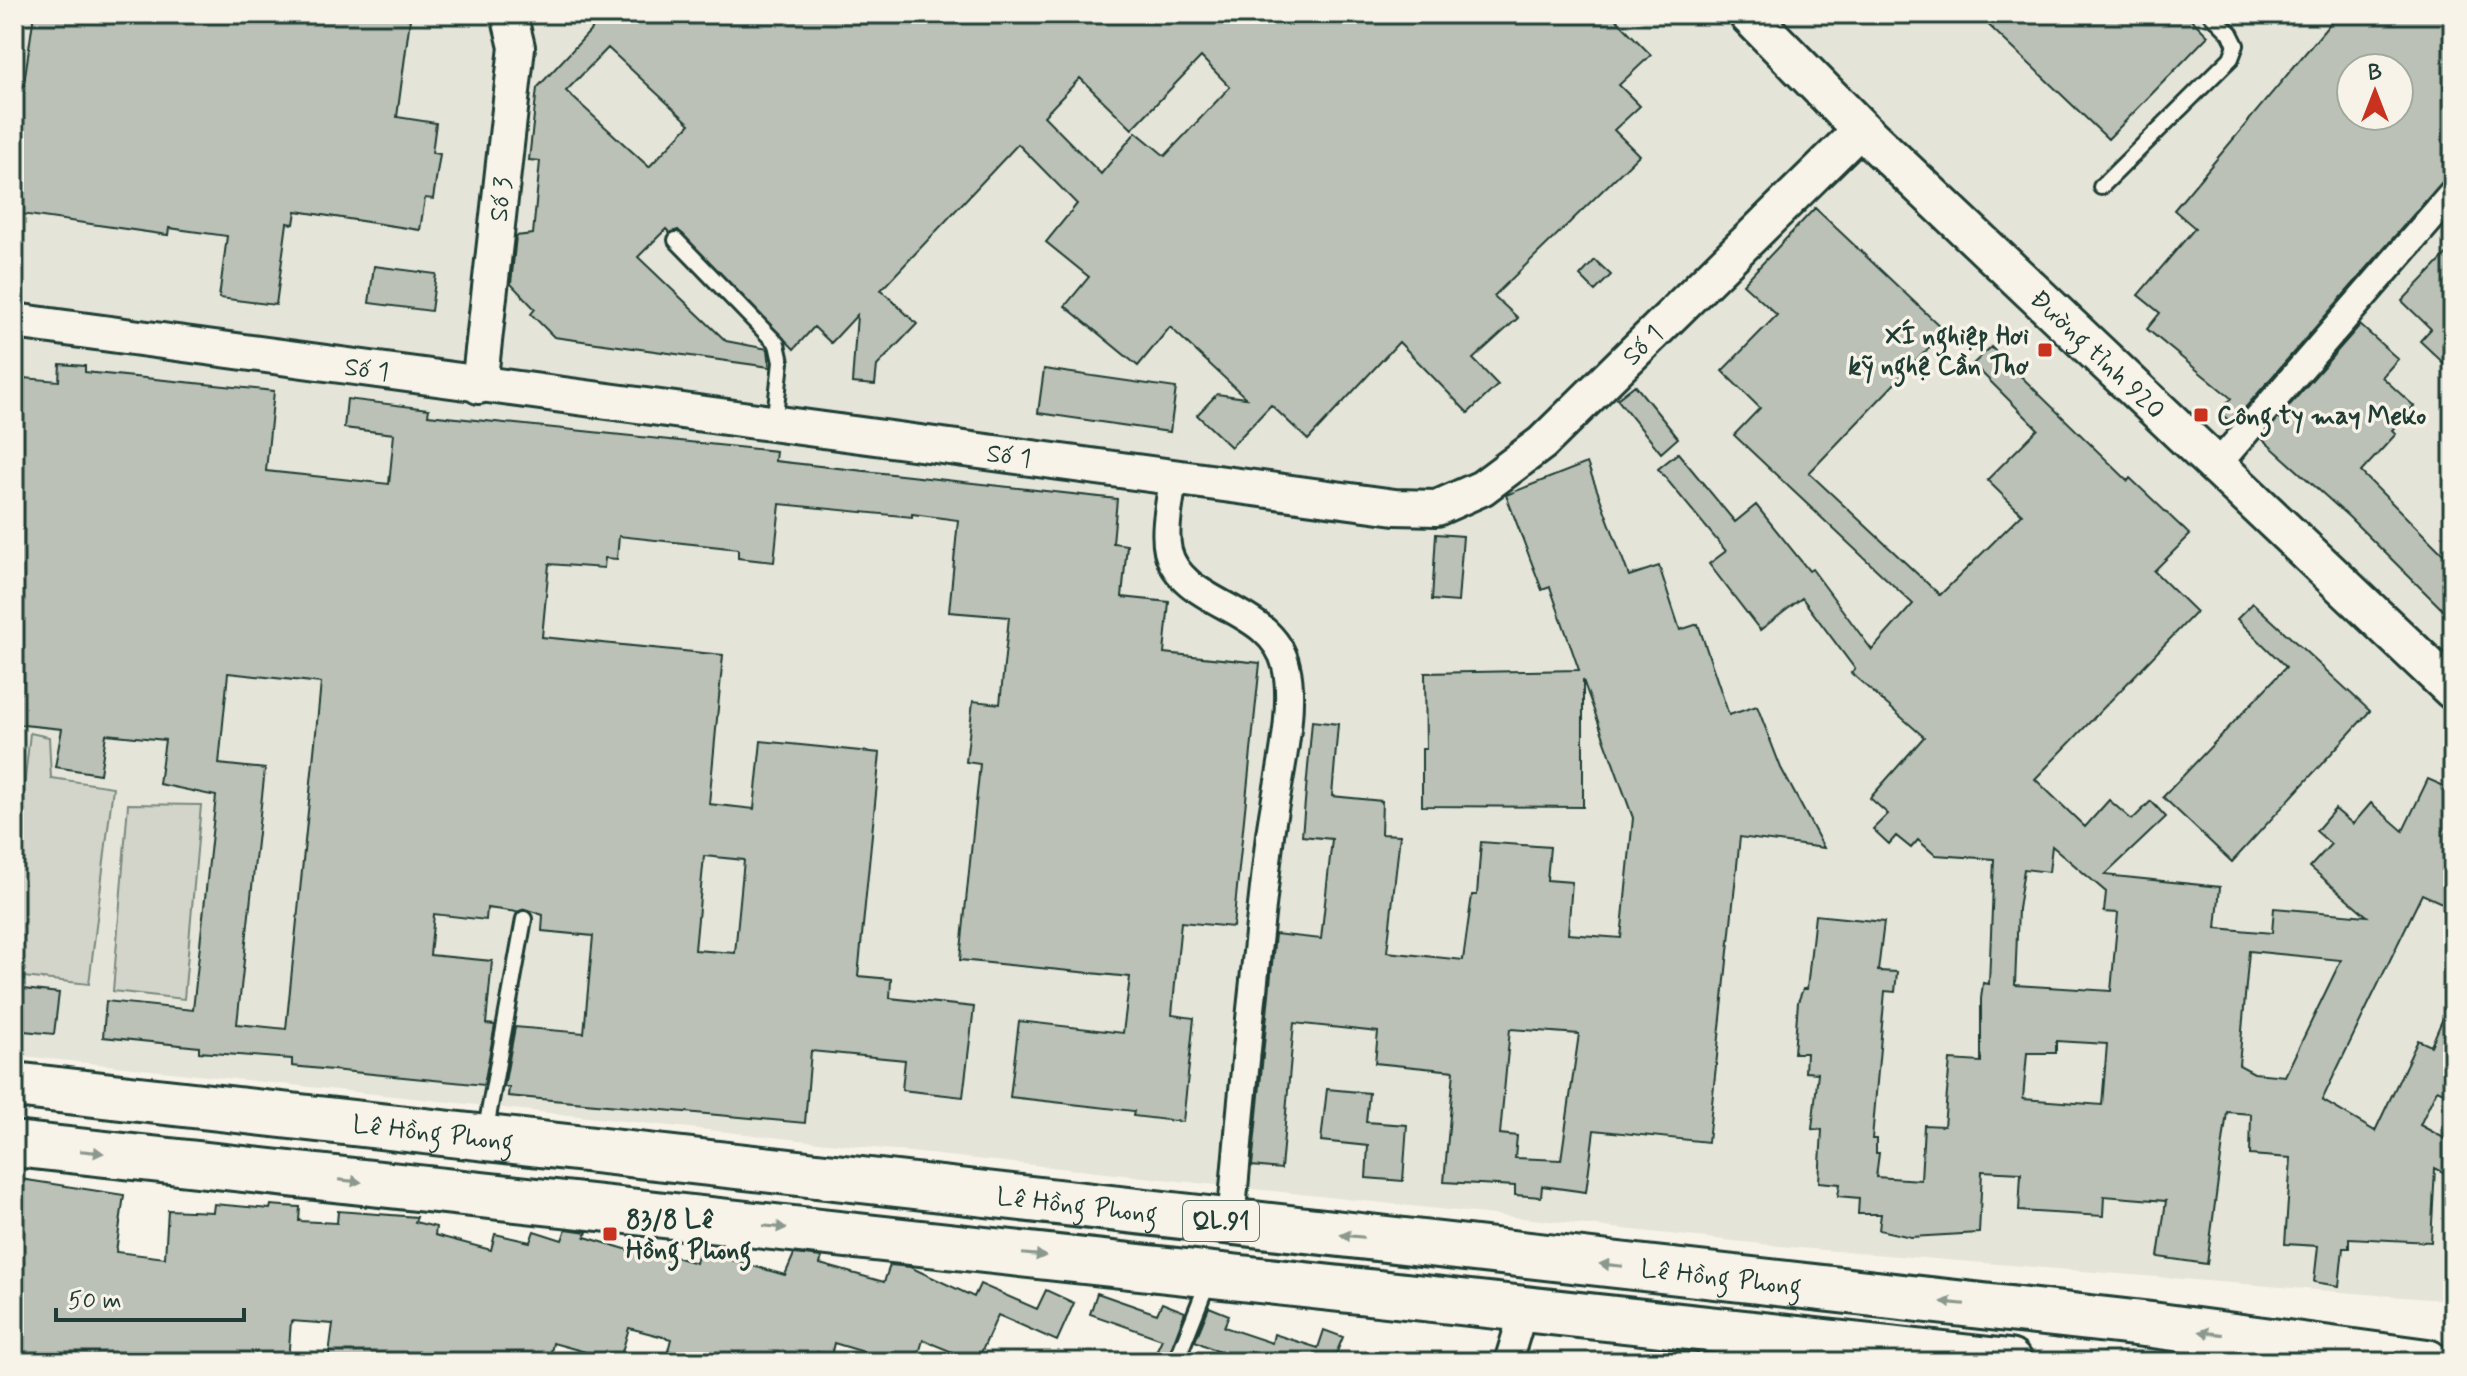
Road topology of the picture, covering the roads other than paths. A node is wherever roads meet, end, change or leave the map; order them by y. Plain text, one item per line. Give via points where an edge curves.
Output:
1 (509, 14) edge
2 (1748, 14) edge
3 (2211, 14) edge
4 (1861, 129) junction
5 (2101, 187) dead end
6 (2453, 193) edge
7 (676, 240) dead end
8 (14, 321) edge
9 (479, 386) junction
10 (774, 425) junction
11 (2217, 465) junction
12 (1173, 478) junction
13 (2453, 690) edge
14 (524, 919) dead end
15 (14, 1085) edge
16 (484, 1138) junction
17 (14, 1144) edge
18 (1231, 1222) junction
19 (1210, 1274) junction
20 (1524, 1309) junction
21 (1176, 1362) edge
22 (1508, 1362) edge
23 (2009, 1362) edge
24 (2427, 1362) edge

1 - 9 street, Số 3 via 517,47
2 - 4 main road, Đường tỉnh 920
3 - 5 lane via 2236,45 2231,58
4 - 11 main road, Đường tỉnh 920
4 - 12 street, Số 1 via 1542,443 1482,488 1437,508 1395,507
6 - 11 street
7 - 10 lane via 777,344 781,362
8 - 9 street, Số 1
9 - 10 street, Số 1
10 - 12 street, Số 1
11 - 13 main road, Đường tỉnh 920
12 - 18 street via 1169,551 1179,572 1210,597 1252,619 1275,640 1286,666 1288,716 1251,996
14 - 16 lane
15 - 16 highway, Lê Hồng Phong / QL.91
16 - 18 highway, Lê Hồng Phong / QL.91
17 -> 19 highway, Lê Hồng Phong / QL.91
24 -> 18 highway, Lê Hồng Phong / QL.91 via 2152,1325
19 - 20 highway, Lê Hồng Phong / QL.91
19 - 21 lane
20 - 22 street
20 - 23 highway, Lê Hồng Phong / QL.91

